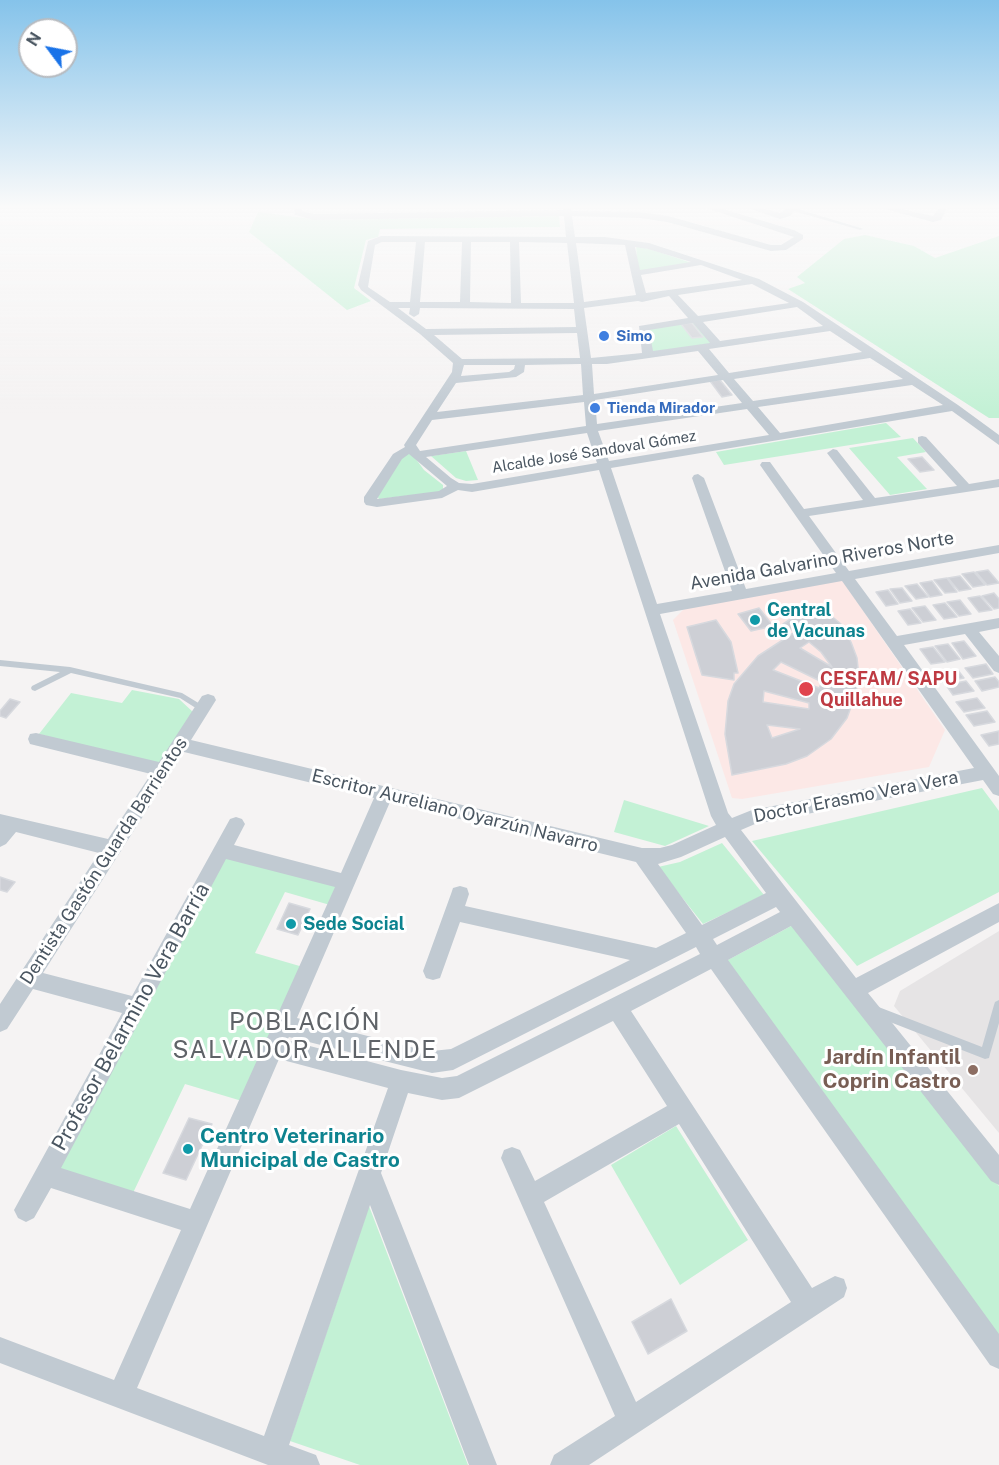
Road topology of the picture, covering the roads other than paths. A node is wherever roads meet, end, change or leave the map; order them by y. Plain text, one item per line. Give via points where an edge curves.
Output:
1 (365, 276) edge
2 (418, 276) edge
3 (466, 276) edge
4 (515, 276) edge
5 (576, 276) edge
6 (637, 276) edge
7 (742, 276) edge
8 (756, 281) junction
9 (672, 294) junction
10 (642, 298) junction
11 (799, 304) junction
12 (386, 305) junction
13 (415, 305) junction
14 (465, 305) junction
15 (516, 305) junction
16 (580, 306) junction
17 (695, 320) junction
18 (413, 324) junction
19 (832, 328) junction
20 (582, 330) junction
21 (424, 332) junction
22 (718, 345) junction
23 (701, 347) junction
24 (872, 354) junction
25 (648, 355) junction
26 (459, 362) junction
27 (520, 362) junction
28 (586, 363) junction
29 (725, 376) junction
30 (452, 380) junction
31 (913, 381) junction
32 (589, 398) junction
33 (750, 405) junction
34 (954, 407) junction
35 (428, 417) junction
36 (592, 430) junction
37 (777, 437) junction
38 (921, 440) dead end
39 (999, 441) edge
40 (414, 452) junction
41 (833, 453) dead end
42 (766, 465) dead end
43 (603, 466) junction
44 (698, 478) dead end
45 (999, 483) edge
46 (456, 486) junction
47 (966, 488) junction
48 (871, 502) junction
49 (801, 513) junction
50 (999, 549) edge
51 (847, 576) junction
52 (741, 595) junction
53 (652, 610) junction
54 (999, 623) edge
55 (969, 629) junction
56 (894, 642) junction
57 (997, 662) edge
58 (0, 663) edge
59 (70, 670) junction
60 (35, 688) dead end
61 (205, 704) joint
62 (36, 739) dead end
63 (179, 744) junction
64 (163, 770) junction
65 (987, 772) junction
66 (999, 789) edge
67 (385, 794) junction
68 (6, 823) edge
69 (236, 824) dead end
70 (727, 827) junction
71 (0, 839) edge
72 (112, 848) junction
73 (222, 850) junction
74 (642, 856) junction
75 (346, 882) junction
76 (779, 896) junction
77 (999, 912) edge
78 (794, 915) junction
79 (699, 936) junction
80 (657, 957) junction
81 (714, 958) junction
82 (433, 971) dead end
83 (28, 978) junction
84 (855, 989) junction
85 (999, 1005) edge
86 (136, 1007) junction
87 (618, 1008) junction
88 (871, 1009) junction
89 (0, 1022) edge
90 (283, 1025) junction
91 (273, 1047) junction
92 (401, 1081) junction
93 (683, 1109) junction
94 (512, 1158) dead end
95 (369, 1173) junction
96 (999, 1173) edge
97 (45, 1174) junction
98 (530, 1197) junction
99 (26, 1210) dead end
100 (196, 1223) junction
101 (835, 1288) dead end
102 (808, 1305) junction
103 (0, 1350) edge
104 (999, 1356) edge
105 (120, 1396) junction
106 (631, 1422) junction
107 (272, 1453) junction
108 (306, 1465) edge
109 (483, 1465) edge
110 (564, 1465) edge

1 - 12 street via 363,285
2 - 13 street
3 - 14 street
4 - 15 street
5 - 16 street
6 - 10 street
7 - 8 street
8 - 9 street
8 - 11 street
9 - 10 street
9 - 17 street
10 - 16 street
11 - 17 street
11 - 19 street
12 - 13 street
12 - 18 street
13 - 14 street
13 - 18 street
14 - 15 street
15 - 16 street
16 - 20 street
17 - 22 street
17 - 25 street via 643,328
18 - 21 street
19 - 22 street
19 - 24 street
20 - 21 street
20 - 28 street
21 - 26 street
22 - 23 street
23 - 25 street
23 - 29 street
24 - 29 street
24 - 31 street
25 - 28 street
26 - 27 street
26 - 30 street
27 - 28 street
27 - 30 street via 520,370 512,375
28 - 32 street
29 - 32 street
29 - 33 street
30 - 35 street
31 - 33 street
31 - 34 street
32 - 35 street
32 - 36 street
33 - 36 street
33 - 37 street
34 - 37 street, Alcalde José Sandoval Gómez
34 - 39 street
35 - 40 street via 411,441
36 - 40 street
36 - 43 street
37 - 43 street, Alcalde José Sandoval Gómez
38 - 47 street
40 - 46 street
40 - 46 street, Alcalde José Sandoval Gómez via 397,457 370,496 371,502 442,494
41 - 48 street
42 - 49 street
43 - 46 street, Alcalde José Sandoval Gómez via 472,488
43 - 53 street
44 - 52 street
45 - 47 street
47 - 48 street
48 - 49 street
49 - 51 street
50 - 51 street, Avenida Galvarino Riveros Norte
51 - 52 street, Avenida Galvarino Riveros Norte
51 - 56 street
52 - 53 street, Avenida Galvarino Riveros Norte
53 - 70 street via 720,816
54 - 55 street
55 - 56 street
55 - 57 street
56 - 65 street
58 - 59 lane
59 - 60 lane
59 - 61 lane
61 - 63 street, Dentista Gastón Guarda Barrientos
62 - 64 street
63 - 64 street, Dentista Gastón Guarda Barrientos
63 - 67 street, Escritor Aureliano Oyarzún Navarro
64 - 72 street, Dentista Gastón Guarda Barrientos
65 - 66 street
65 - 70 street, Doctor Erasmo Vera Vera via 752,817
67 - 74 street, Escritor Aureliano Oyarzún Navarro
67 - 75 street
68 - 71 street
68 - 72 street
69 - 73 street, Profesor Belarmino Vera Barría
70 - 74 street, Escritor Aureliano Oyarzún Navarro via 675,852
70 - 76 street
72 - 83 street, Dentista Gastón Guarda Barrientos
73 - 75 street
73 - 86 street, Profesor Belarmino Vera Barría
74 - 79 street
75 - 90 street
76 - 78 street
76 - 79 street
77 - 84 street
78 - 81 street
78 - 84 street
79 - 80 street
79 - 81 street
80 - 82 street via 457,903
80 - 90 street via 453,1059 415,1059
81 - 87 street
81 - 104 street
83 - 86 street
83 - 89 street, Dentista Gastón Guarda Barrientos
84 - 88 street
85 - 88 lane via 985,1054
86 - 97 street, Profesor Belarmino Vera Barría
87 - 92 street via 459,1087 442,1089
87 - 93 street
88 - 96 street
90 - 91 street
91 - 92 street
91 - 100 street
92 - 95 street
93 - 98 street
93 - 102 street
94 - 98 street
95 - 107 street
95 - 109 street
97 - 99 street, Profesor Belarmino Vera Barría
97 - 100 street
98 - 106 street
100 - 105 street
101 - 102 street
102 - 106 street
103 - 105 street
105 - 107 street
106 - 110 street
107 - 108 street

